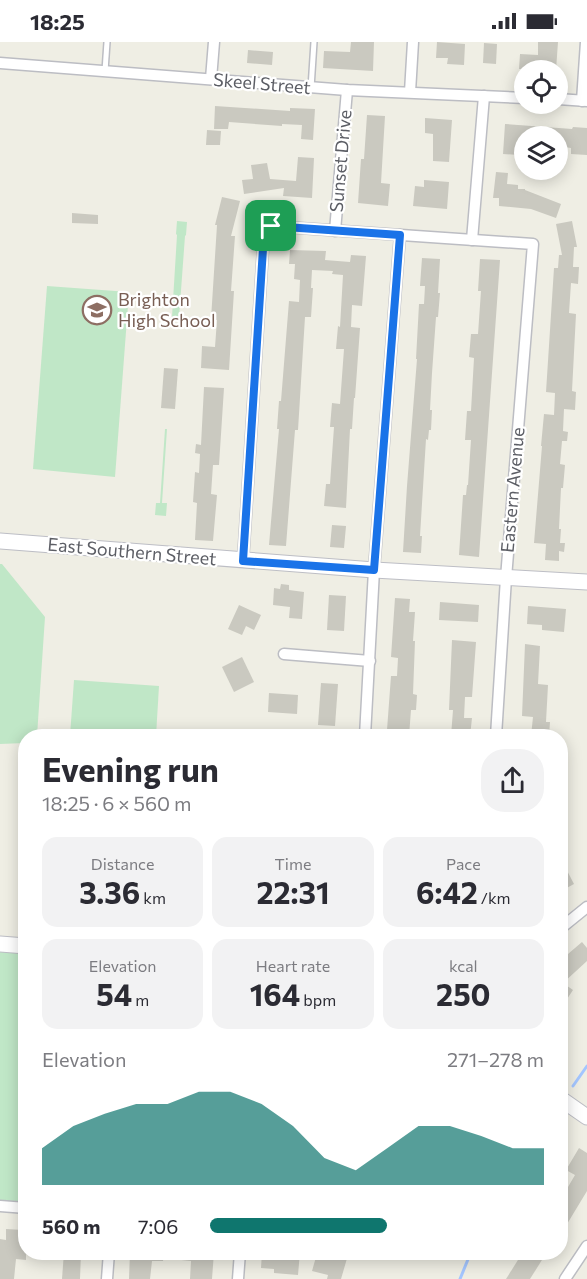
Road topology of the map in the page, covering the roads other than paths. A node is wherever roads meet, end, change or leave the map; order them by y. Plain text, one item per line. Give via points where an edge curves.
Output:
1 (107, 42) edge
2 (214, 42) edge
3 (314, 42) edge
4 (413, 42) edge
5 (586, 42) edge
6 (0, 63) edge
7 (105, 71) junction
8 (211, 79) junction
9 (311, 88) junction
10 (347, 90) junction
11 (410, 92) junction
12 (484, 96) junction
13 (514, 97) edge
14 (568, 100) edge
15 (584, 101) edge
16 (335, 231) junction
17 (400, 235) junction
18 (472, 240) junction
19 (0, 541) edge
20 (243, 561) junction
21 (374, 570) junction
22 (506, 578) junction
23 (587, 582) edge
24 (284, 654) dead end
25 (370, 661) junction
26 (365, 729) edge
27 (496, 729) edge
28 (587, 907) edge
29 (568, 922) edge
30 (0, 944) edge
31 (18, 945) edge
32 (568, 1105) edge
33 (587, 1117) edge
34 (0, 1206) edge
35 (18, 1207) edge
36 (587, 1246) edge
37 (108, 1260) edge
38 (239, 1260) edge
39 (107, 1279) edge
40 (238, 1279) edge
41 (565, 1279) edge

1 - 7 lane
2 - 8 street
3 - 9 lane
4 - 11 street
5 - 15 street
6 - 7 street, Skeel Street
7 - 8 street, Skeel Street
8 - 9 street, Skeel Street
9 - 10 street, Skeel Street
10 - 11 street, Skeel Street
10 - 16 street, Sunset Drive
11 - 12 street, Skeel Street
12 - 13 street, Skeel Street
12 - 18 street
14 - 15 street
16 - 17 street
16 - 20 street via 271,226 264,233
17 - 18 street
17 - 21 street
18 - 22 street, Eastern Avenue via 533,244
19 - 20 street, East Southern Street
20 - 21 street, East Southern Street
21 - 22 street, East Southern Street
21 - 25 street
22 - 23 street, East Southern Street
22 - 27 street, Eastern Avenue
24 - 25 street
25 - 26 street
28 - 29 street
30 - 31 street
32 - 33 street
34 - 35 street
36 - 41 street
37 - 39 street
38 - 40 street

